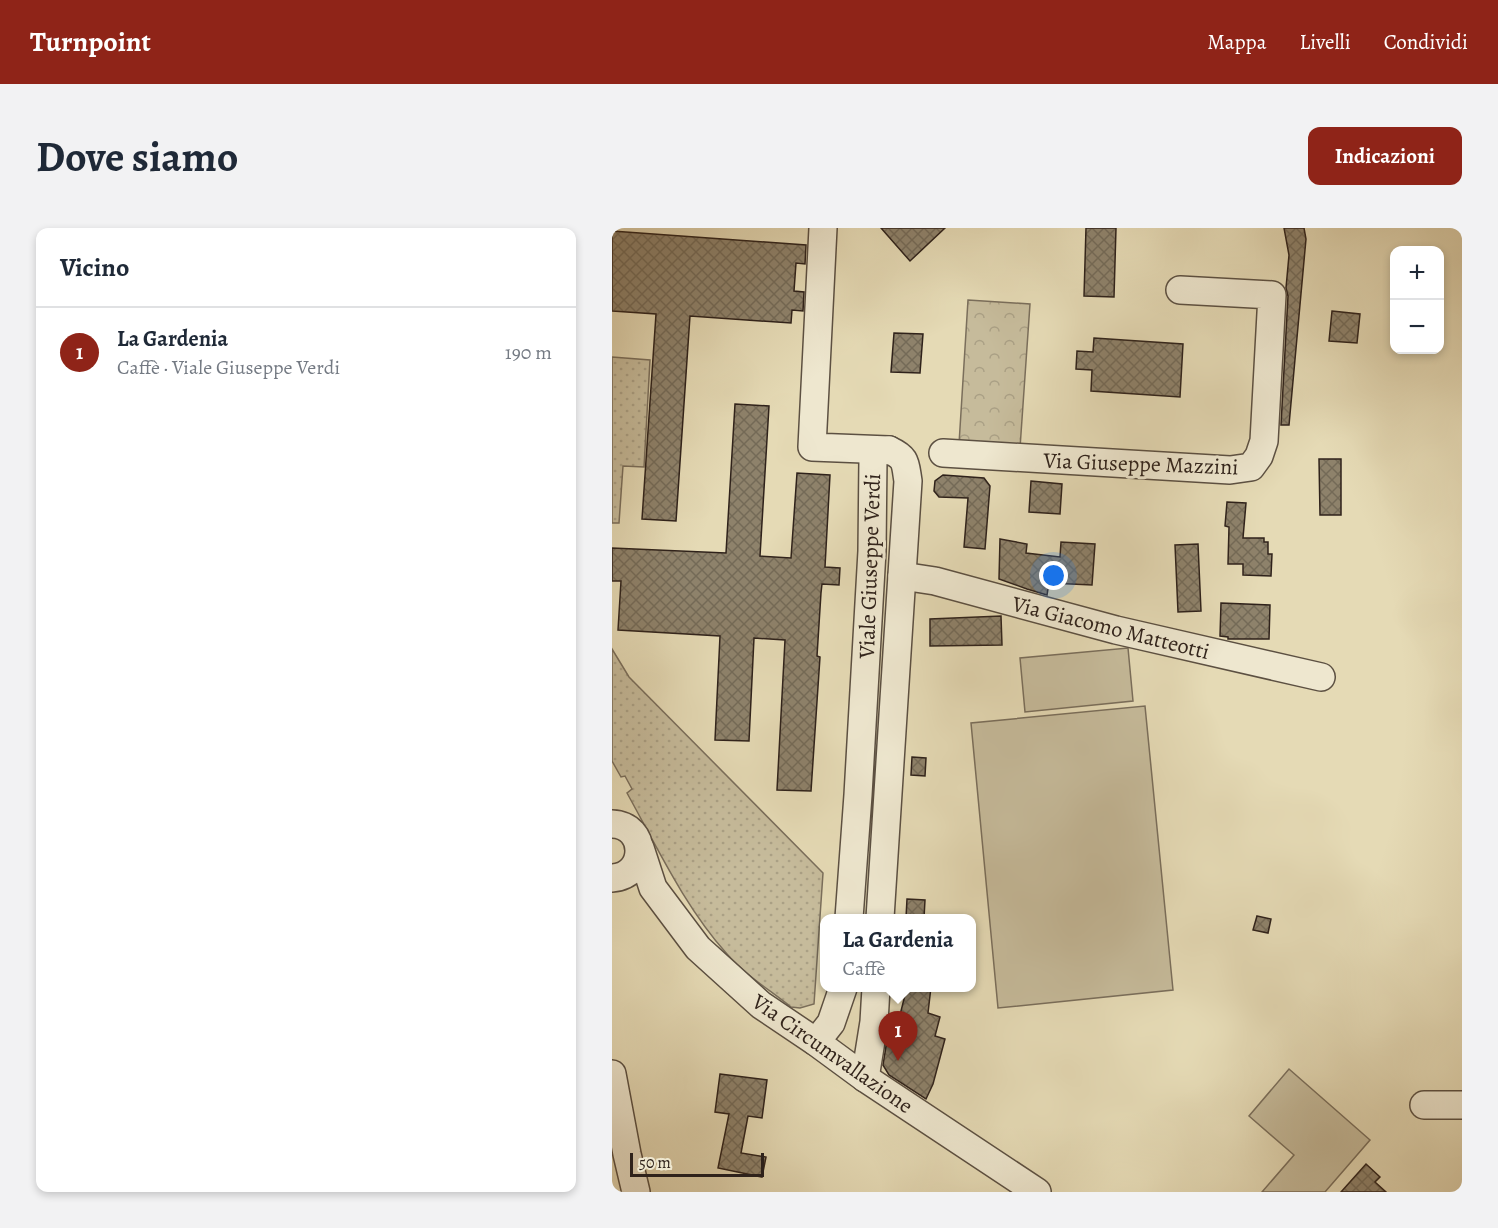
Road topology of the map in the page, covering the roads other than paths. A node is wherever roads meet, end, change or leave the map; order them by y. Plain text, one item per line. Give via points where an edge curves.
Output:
1 (823, 228) edge
2 (1180, 290) dead end
3 (890, 450) junction
4 (943, 453) dead end
5 (902, 576) junction
6 (1321, 677) dead end
7 (616, 821) edge
8 (640, 848) junction
9 (617, 877) edge
10 (653, 888) junction
11 (849, 914) edge
12 (880, 914) edge
13 (841, 992) edge
14 (876, 992) edge
15 (816, 1042) junction
16 (612, 1074) edge
17 (865, 1078) junction
18 (1424, 1105) dead end
19 (1462, 1105) edge
20 (636, 1192) edge
21 (1037, 1192) edge

1 - 3 street via 812,447
2 - 4 street, Via Giuseppe Mazzini via 1272,295 1264,441 1251,467 1230,470
3 - 5 street, Viale Giuseppe Verdi via 904,461 908,481
3 - 11 street, Viale Giuseppe Verdi via 873,458 871,562
5 - 6 street, Via Giacomo Matteotti
5 - 12 street, Viale Giuseppe Verdi
7 - 8 street, Via Circumvallazione via 632,831
8 - 9 street via 636,865
8 - 10 street, Via Circumvallazione
9 - 10 street
10 - 15 street, Via Circumvallazione via 698,948 761,1005
13 - 15 street via 831,1023
14 - 17 street
15 - 17 street, Via Circumvallazione
16 - 20 street
17 - 21 street, Via Circumvallazione
18 - 19 street

